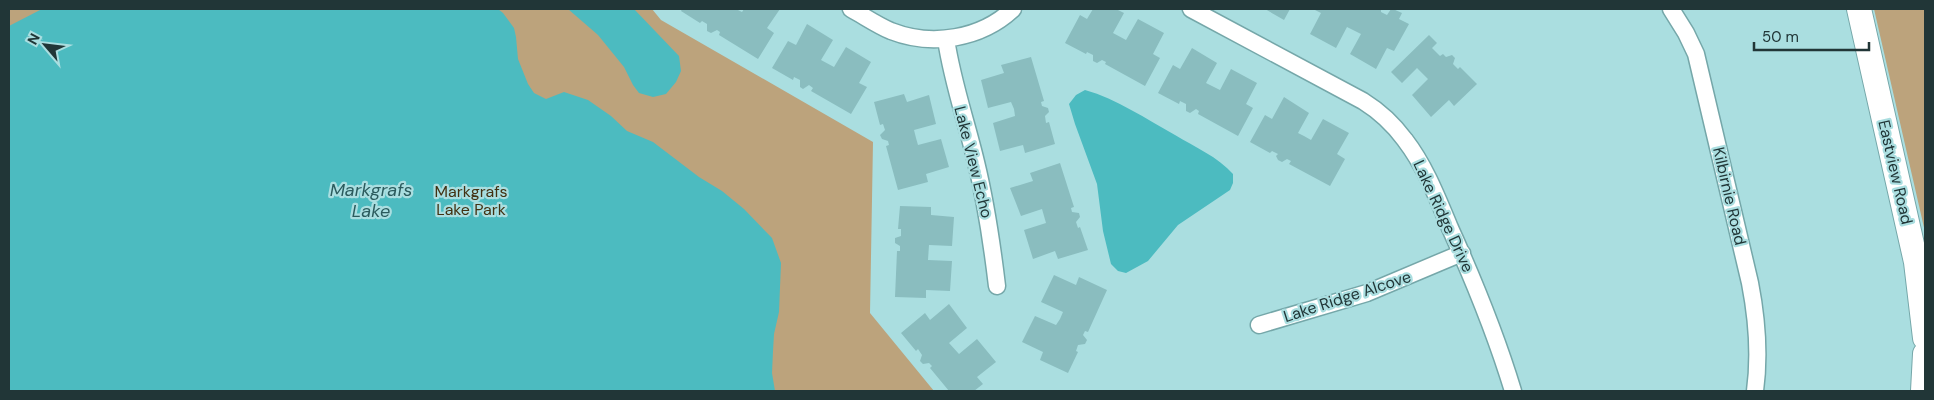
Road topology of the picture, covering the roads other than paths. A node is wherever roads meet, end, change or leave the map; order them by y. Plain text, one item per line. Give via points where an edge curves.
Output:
1 (851, 9) edge
2 (1013, 9) edge
3 (1191, 9) edge
4 (1670, 9) edge
5 (1859, 9) edge
6 (946, 39) junction
7 (1462, 253) junction
8 (998, 286) dead end
9 (1259, 325) dead end
10 (1925, 329) edge
11 (1925, 338) edge
12 (1925, 354) edge
13 (1513, 391) edge
14 (1755, 391) edge
15 (1923, 391) edge

1 - 6 street via 900,34
2 - 6 street via 983,29
3 - 7 street, Lake Ridge Drive via 1355,96 1384,117 1419,160
4 - 14 street, Kilbirnie Road via 1696,54 1750,282 1758,346
5 - 10 street, Eastview Road via 1916,262
6 - 8 street, Lake View Echo via 982,186
7 - 9 street, Lake Ridge Alcove via 1368,293
7 - 13 street, Lake Ridge Drive
10 - 11 street, Eastview Road
12 - 15 street

